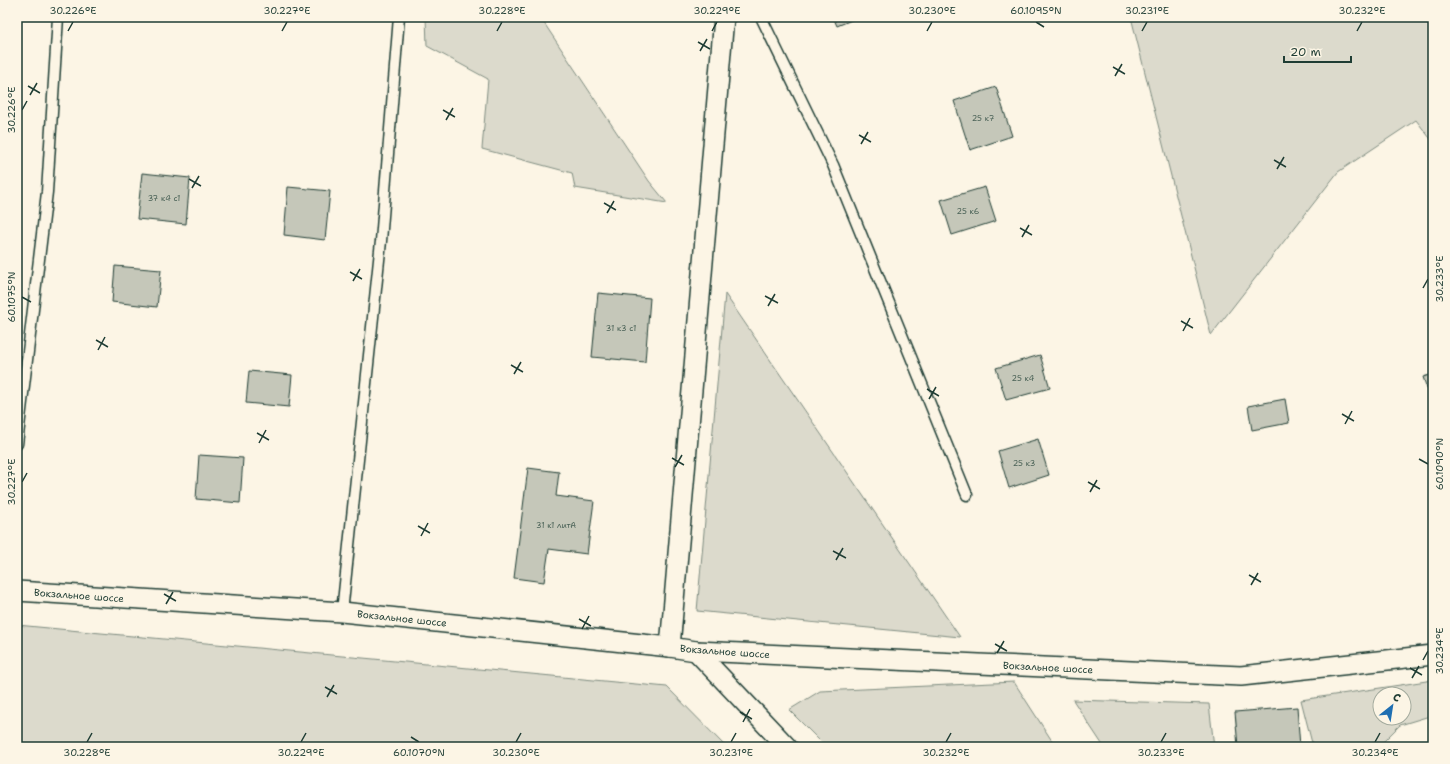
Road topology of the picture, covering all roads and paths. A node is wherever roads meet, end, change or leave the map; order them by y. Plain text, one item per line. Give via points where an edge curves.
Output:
1 (58, 17) edge
2 (400, 17) edge
3 (724, 17) edge
4 (761, 17) edge
5 (17, 444) edge
6 (967, 495) dead end
7 (17, 591) edge
8 (342, 612) junction
9 (670, 647) junction
10 (696, 651) junction
11 (1433, 655) edge
12 (787, 747) edge

1 - 5 lane via 47,192
2 - 8 lane via 381,241
3 - 9 street
4 - 6 lane via 833,165
7 - 8 street, Вокзальное шоссе
8 - 9 street, Вокзальное шоссе
9 - 10 street, Вокзальное шоссе
10 - 11 street, Вокзальное шоссе via 1241,676
10 - 12 street

